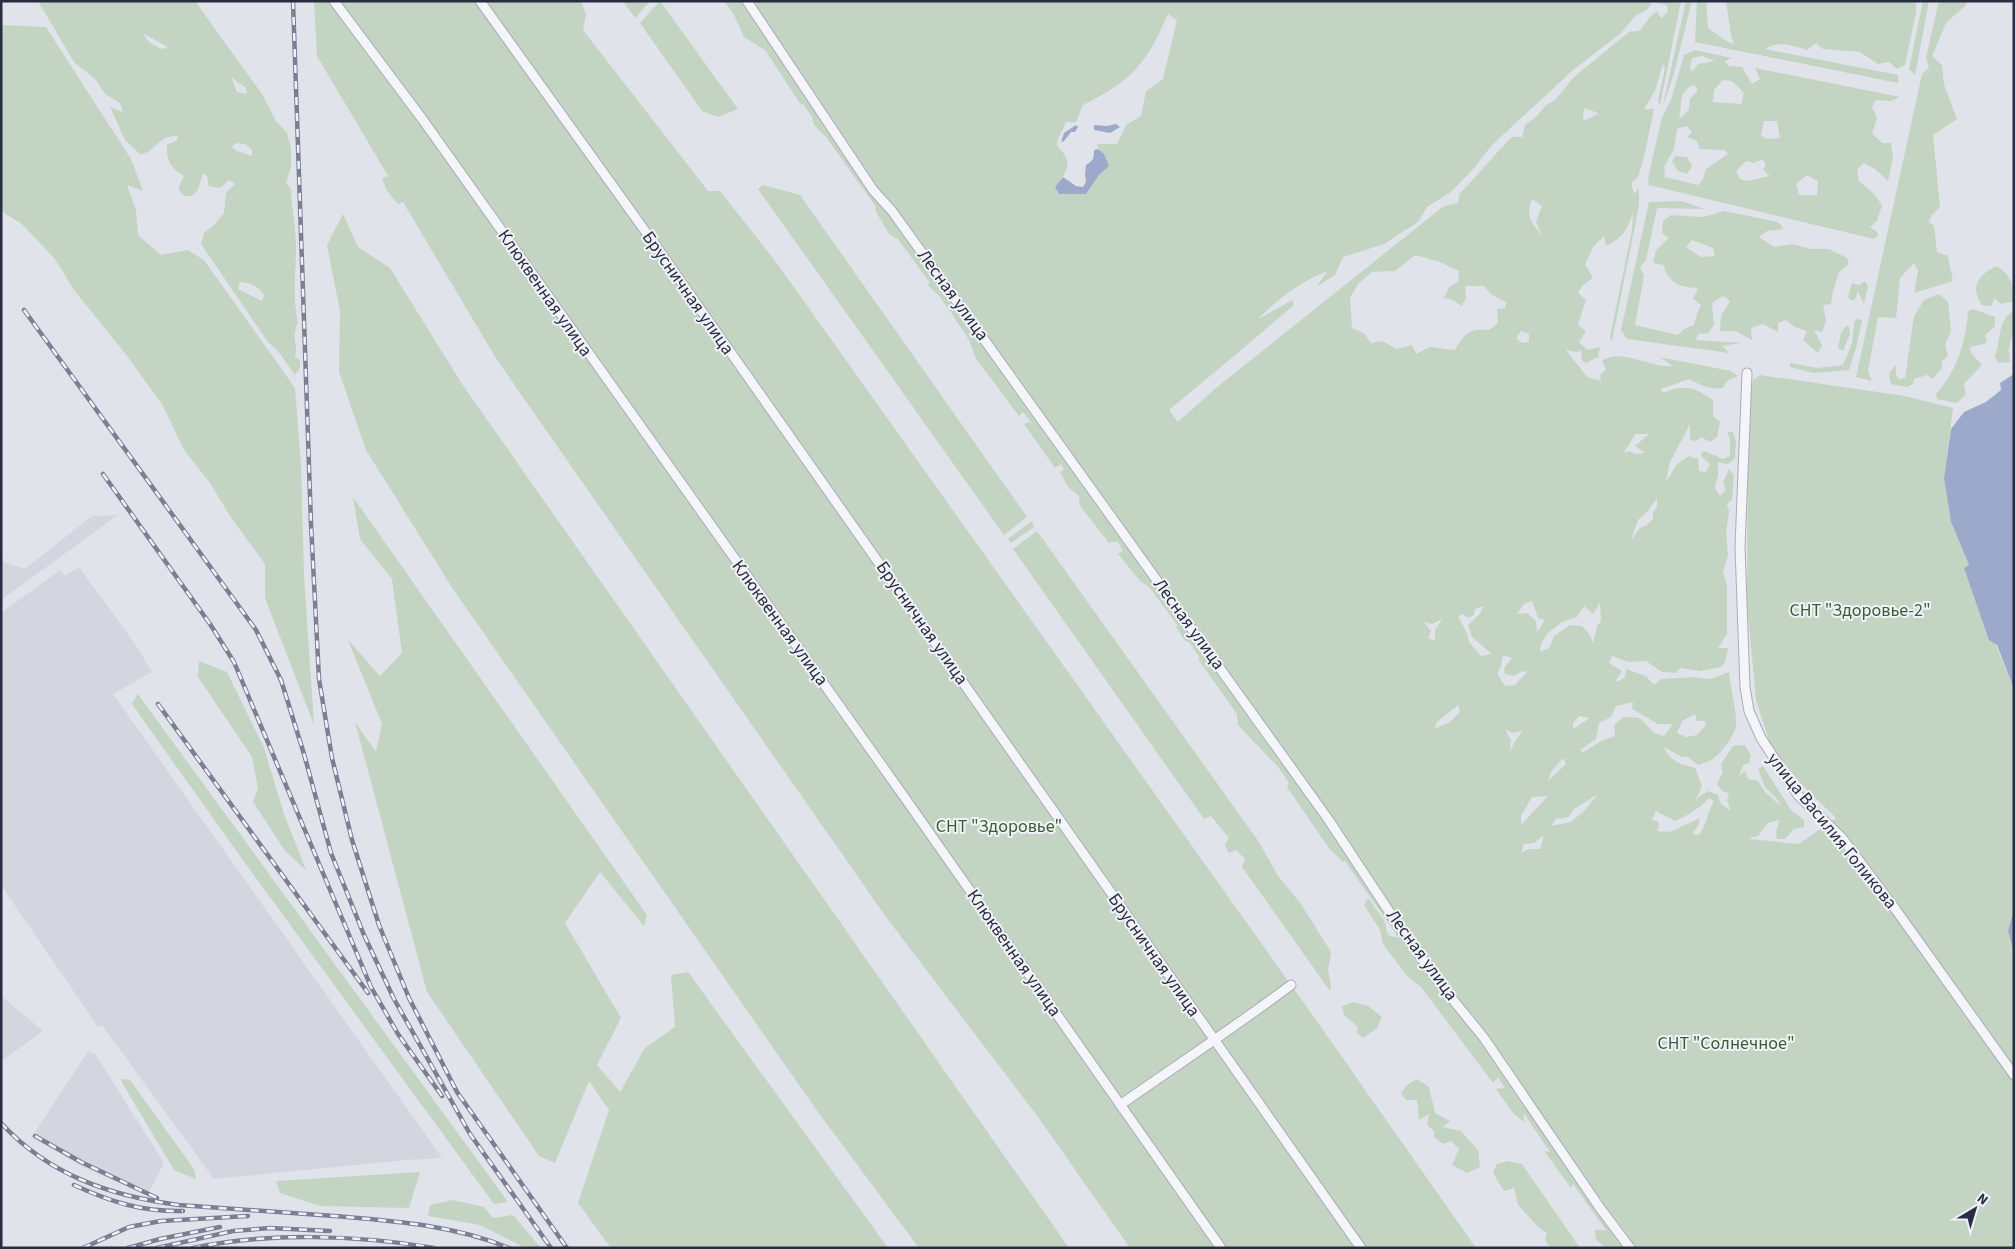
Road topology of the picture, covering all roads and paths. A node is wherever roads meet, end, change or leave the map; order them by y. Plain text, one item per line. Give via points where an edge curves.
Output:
1 (334, 1) edge
2 (480, 1) edge
3 (747, 1) edge
4 (1747, 373) dead end
5 (1291, 985) dead end
6 (1213, 1040) junction
7 (2014, 1075) edge
8 (1120, 1105) junction
9 (1221, 1248) edge
10 (1361, 1248) edge
11 (1630, 1248) edge

1 - 8 street, Клюквенная улица via 423,120
2 - 6 street, Брусничная улица
3 - 11 street, Лесная улица via 873,190 892,211 1328,819 1400,928 1484,1038
4 - 7 street, улица Василия Голикова via 1740,539 1745,687 1750,711 1768,750 1798,795 1842,838
5 - 6 street
6 - 8 street
6 - 10 street, Брусничная улица
8 - 9 street, Клюквенная улица

